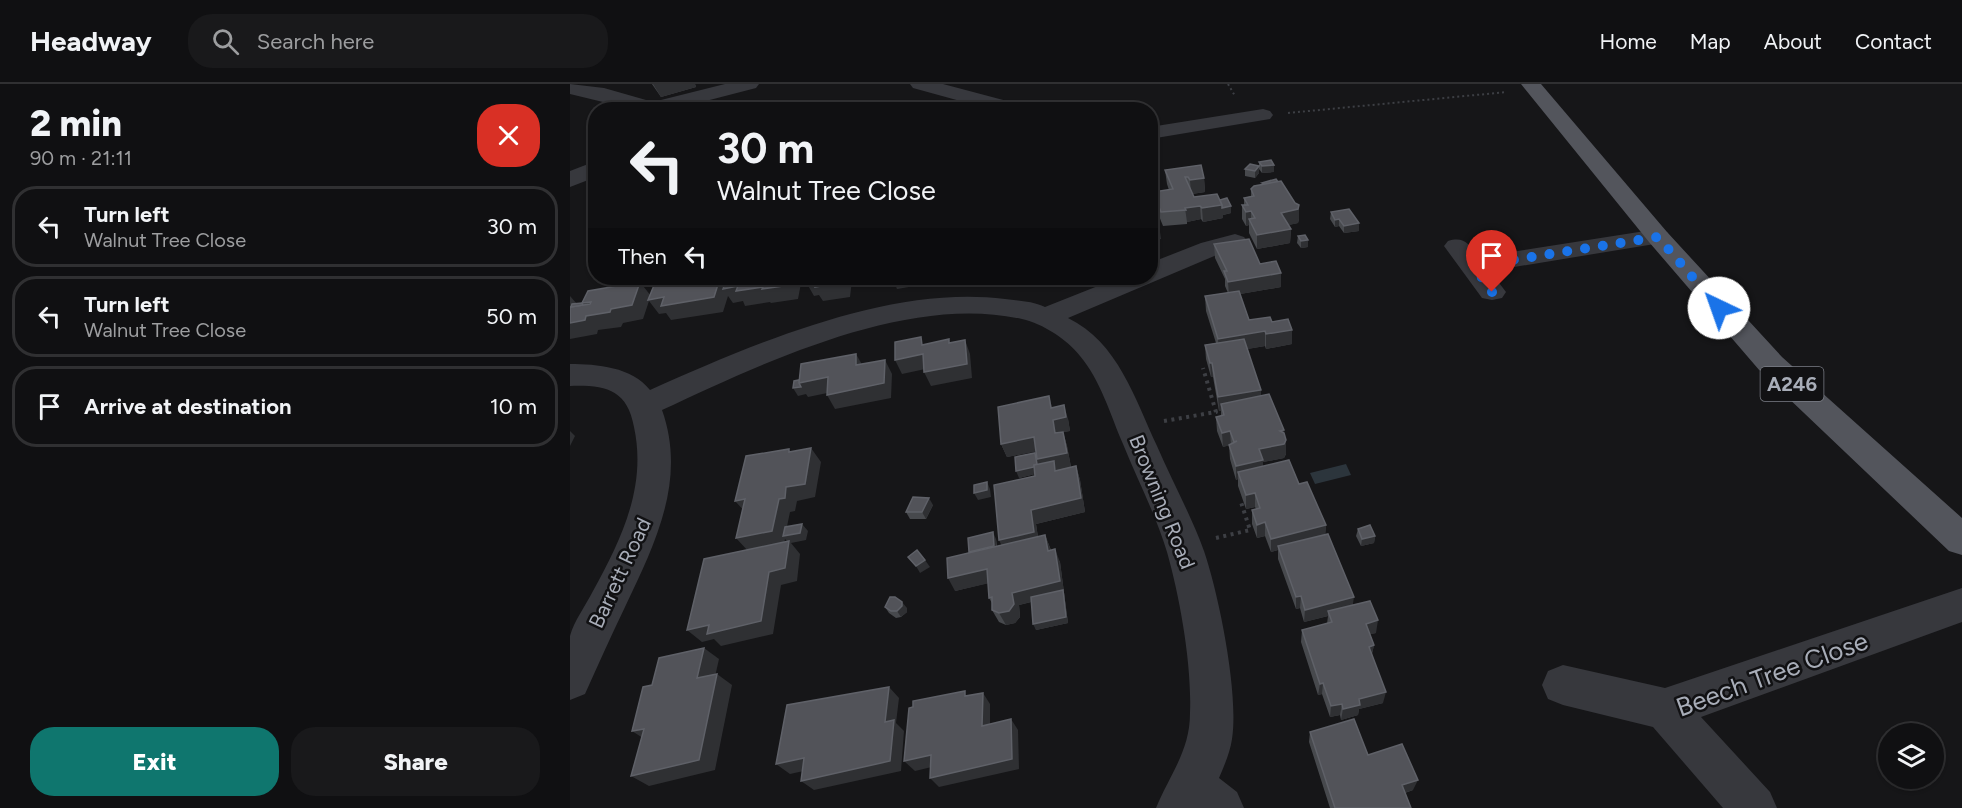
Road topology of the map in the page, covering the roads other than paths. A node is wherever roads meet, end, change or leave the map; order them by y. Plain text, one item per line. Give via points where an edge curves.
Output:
1 (746, 84) edge
2 (920, 84) edge
3 (1533, 86) edge
4 (570, 88) edge
5 (630, 102) edge
6 (679, 102) edge
7 (989, 102) edge
8 (1263, 115) road end
9 (1158, 132) edge
10 (588, 172) edge
11 (570, 180) edge
12 (1658, 237) junction
13 (1235, 242) edge
14 (1158, 270) edge
15 (1123, 285) edge
16 (1492, 292) dead end
17 (1047, 317) junction
18 (570, 375) edge
19 (645, 405) junction
20 (1962, 540) edge
21 (1962, 605) edge
22 (570, 680) edge
23 (1563, 685) dead end
24 (1665, 709) junction
25 (1198, 801) edge
26 (1754, 808) edge

1 - 6 street
2 - 7 street
3 - 12 main road, A246
4 - 5 street
8 - 9 street
10 - 11 street
12 - 16 street via 1466,256
12 - 20 main road, A246 via 1771,364
13 - 14 street via 1209,248
15 - 17 street
17 - 19 street, Browning Road via 1010,306 980,304 877,317 776,347
17 - 25 street, Browning Road via 1074,333 1099,358 1185,550 1197,597 1212,713
18 - 19 street via 615,381 634,390
19 - 22 street, Barrett Road via 656,455 647,517
21 - 24 street, Beech Tree Close
23 - 24 street
24 - 26 street, Beech Tree Close

